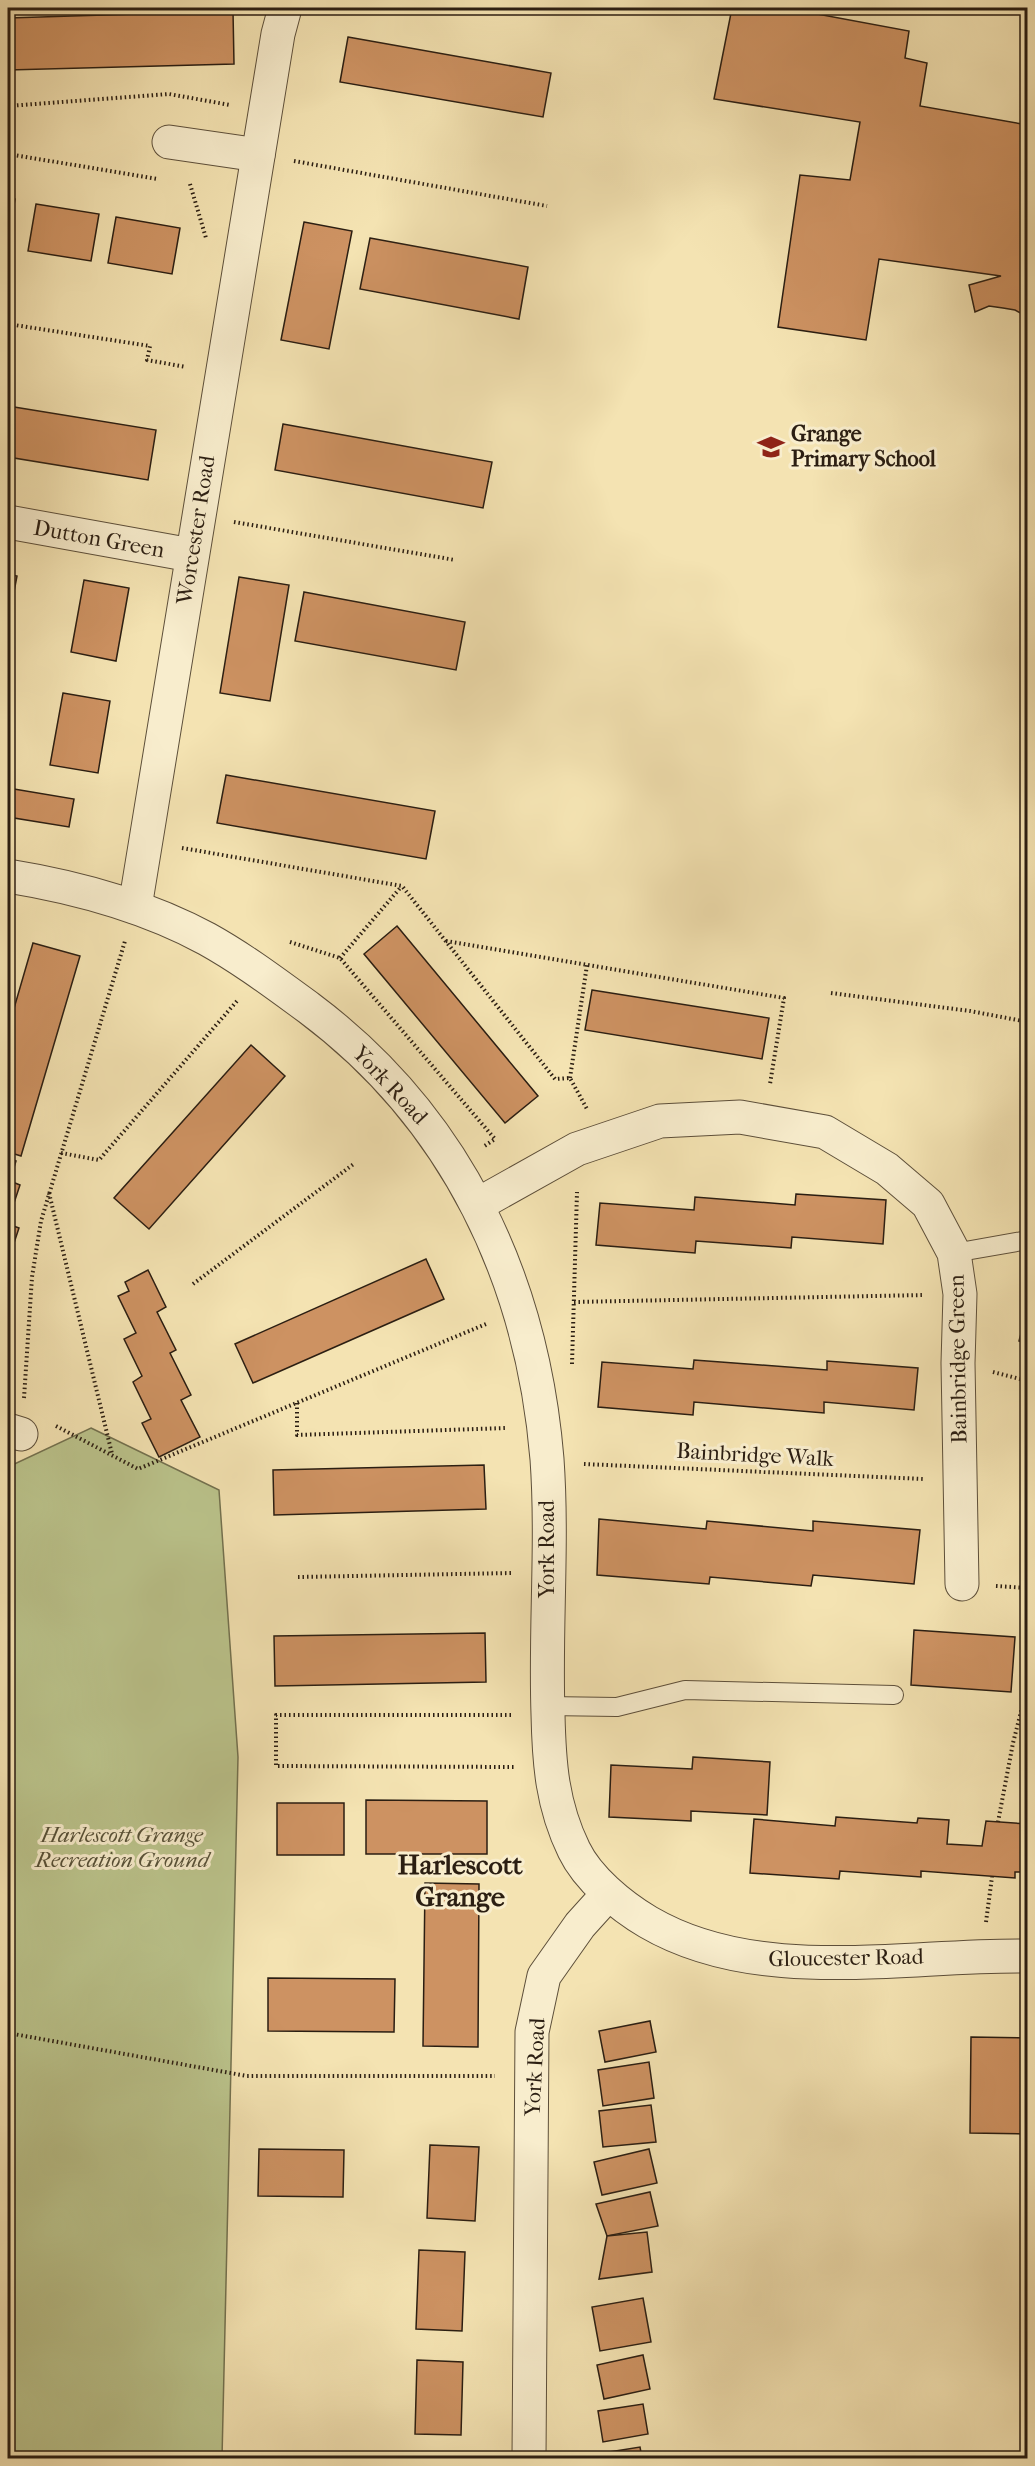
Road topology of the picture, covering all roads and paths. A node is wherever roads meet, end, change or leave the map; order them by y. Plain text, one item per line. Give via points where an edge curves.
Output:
1 (285, 8) edge
2 (8, 106) edge
3 (266, 111) junction
4 (169, 142) dead end
5 (8, 154) edge
6 (258, 155) junction
7 (167, 180) dead end
8 (178, 182) dead end
9 (251, 195) junction
10 (547, 206) dead end
11 (8, 324) edge
12 (222, 374) junction
13 (198, 516) junction
14 (8, 522) edge
15 (191, 555) junction
16 (455, 560) dead end
17 (145, 842) junction
18 (8, 876) edge
19 (402, 886) junction
20 (135, 907) junction
21 (446, 941) junction
22 (290, 942) dead end
23 (340, 958) junction
24 (588, 965) junction
25 (261, 973) junction
26 (831, 993) dead end
27 (1028, 1022) edge
28 (570, 1078) junction
29 (763, 1121) junction
30 (591, 1144) junction
31 (61, 1153) junction
32 (475, 1153) dead end
33 (355, 1163) dead end
34 (49, 1193) junction
35 (477, 1205) junction
36 (1028, 1240) edge
37 (954, 1253) junction
38 (193, 1284) dead end
39 (960, 1294) junction
40 (574, 1302) junction
41 (520, 1310) junction
42 (571, 1371) dead end
43 (297, 1403) junction
44 (53, 1424) dead end
45 (543, 1426) junction
46 (14, 1432) edge
47 (112, 1455) junction
48 (547, 1462) junction
49 (961, 1481) junction
50 (548, 1572) junction
51 (298, 1577) dead end
52 (962, 1584) dead end
53 (1028, 1599) edge
54 (894, 1695) dead end
55 (548, 1711) junction
56 (550, 1768) junction
57 (998, 1822) dead end
58 (992, 1877) dead end
59 (608, 1894) junction
60 (982, 1955) junction
61 (1028, 1956) edge
62 (8, 2032) edge
63 (532, 2076) junction
64 (529, 2458) edge

1 - 3 street, Worcester Road
2 - 3 path via 169,94
3 - 6 street, Worcester Road
4 - 6 street
5 - 7 path
6 - 9 street, Worcester Road
6 - 10 path
8 - 9 path
9 - 12 street, Worcester Road
11 - 12 path via 150,346 147,360
12 - 13 street, Worcester Road
13 - 15 street, Worcester Road
13 - 16 path
14 - 15 street, Dutton Green
15 - 17 street, Worcester Road
17 - 19 path
17 - 20 street, Worcester Road
18 - 20 street, York Road via 51,883
19 - 21 path
19 - 23 path
20 - 25 street, York Road via 206,939
20 - 31 path
21 - 24 path
21 - 28 path via 555,1079
22 - 23 path
23 - 32 path via 495,1139
24 - 28 path
24 - 29 path via 784,998
25 - 31 path via 99,1160
25 - 35 street, York Road via 332,1026 385,1076 430,1126
26 - 27 path
28 - 30 path
29 - 30 street, Bainbridge Green via 740,1117 660,1121
29 - 37 street, Bainbridge Green via 825,1132 887,1169 928,1204
30 - 35 street, Bainbridge Green
30 - 40 path
31 - 34 path
33 - 38 path
34 - 46 path via 32,1277
34 - 47 path
35 - 41 street, York Road via 501,1255
36 - 37 lane
37 - 39 street, Bainbridge Green
39 - 40 path
39 - 49 street, Bainbridge Green
40 - 42 path
41 - 43 path
41 - 45 street, York Road
43 - 45 path via 297,1436
43 - 47 path via 138,1469
44 - 47 path
45 - 48 street, York Road
48 - 49 path, Bainbridge Walk
48 - 50 street, York Road
49 - 52 street, Bainbridge Green
50 - 51 path
50 - 55 street, York Road
53 - 57 path via 1024,1700
54 - 55 lane via 684,1690 616,1707
55 - 56 street, York Road
55 - 56 path via 276,1715 276,1766
56 - 59 street, York Road via 555,1803 576,1854
58 - 60 path
59 - 60 street, Gloucester Road via 649,1923 680,1937 755,1959 826,1963
59 - 63 street, York Road via 544,1976 532,2032
60 - 61 street, Gloucester Road
62 - 63 path via 247,2076
63 - 64 street, York Road

